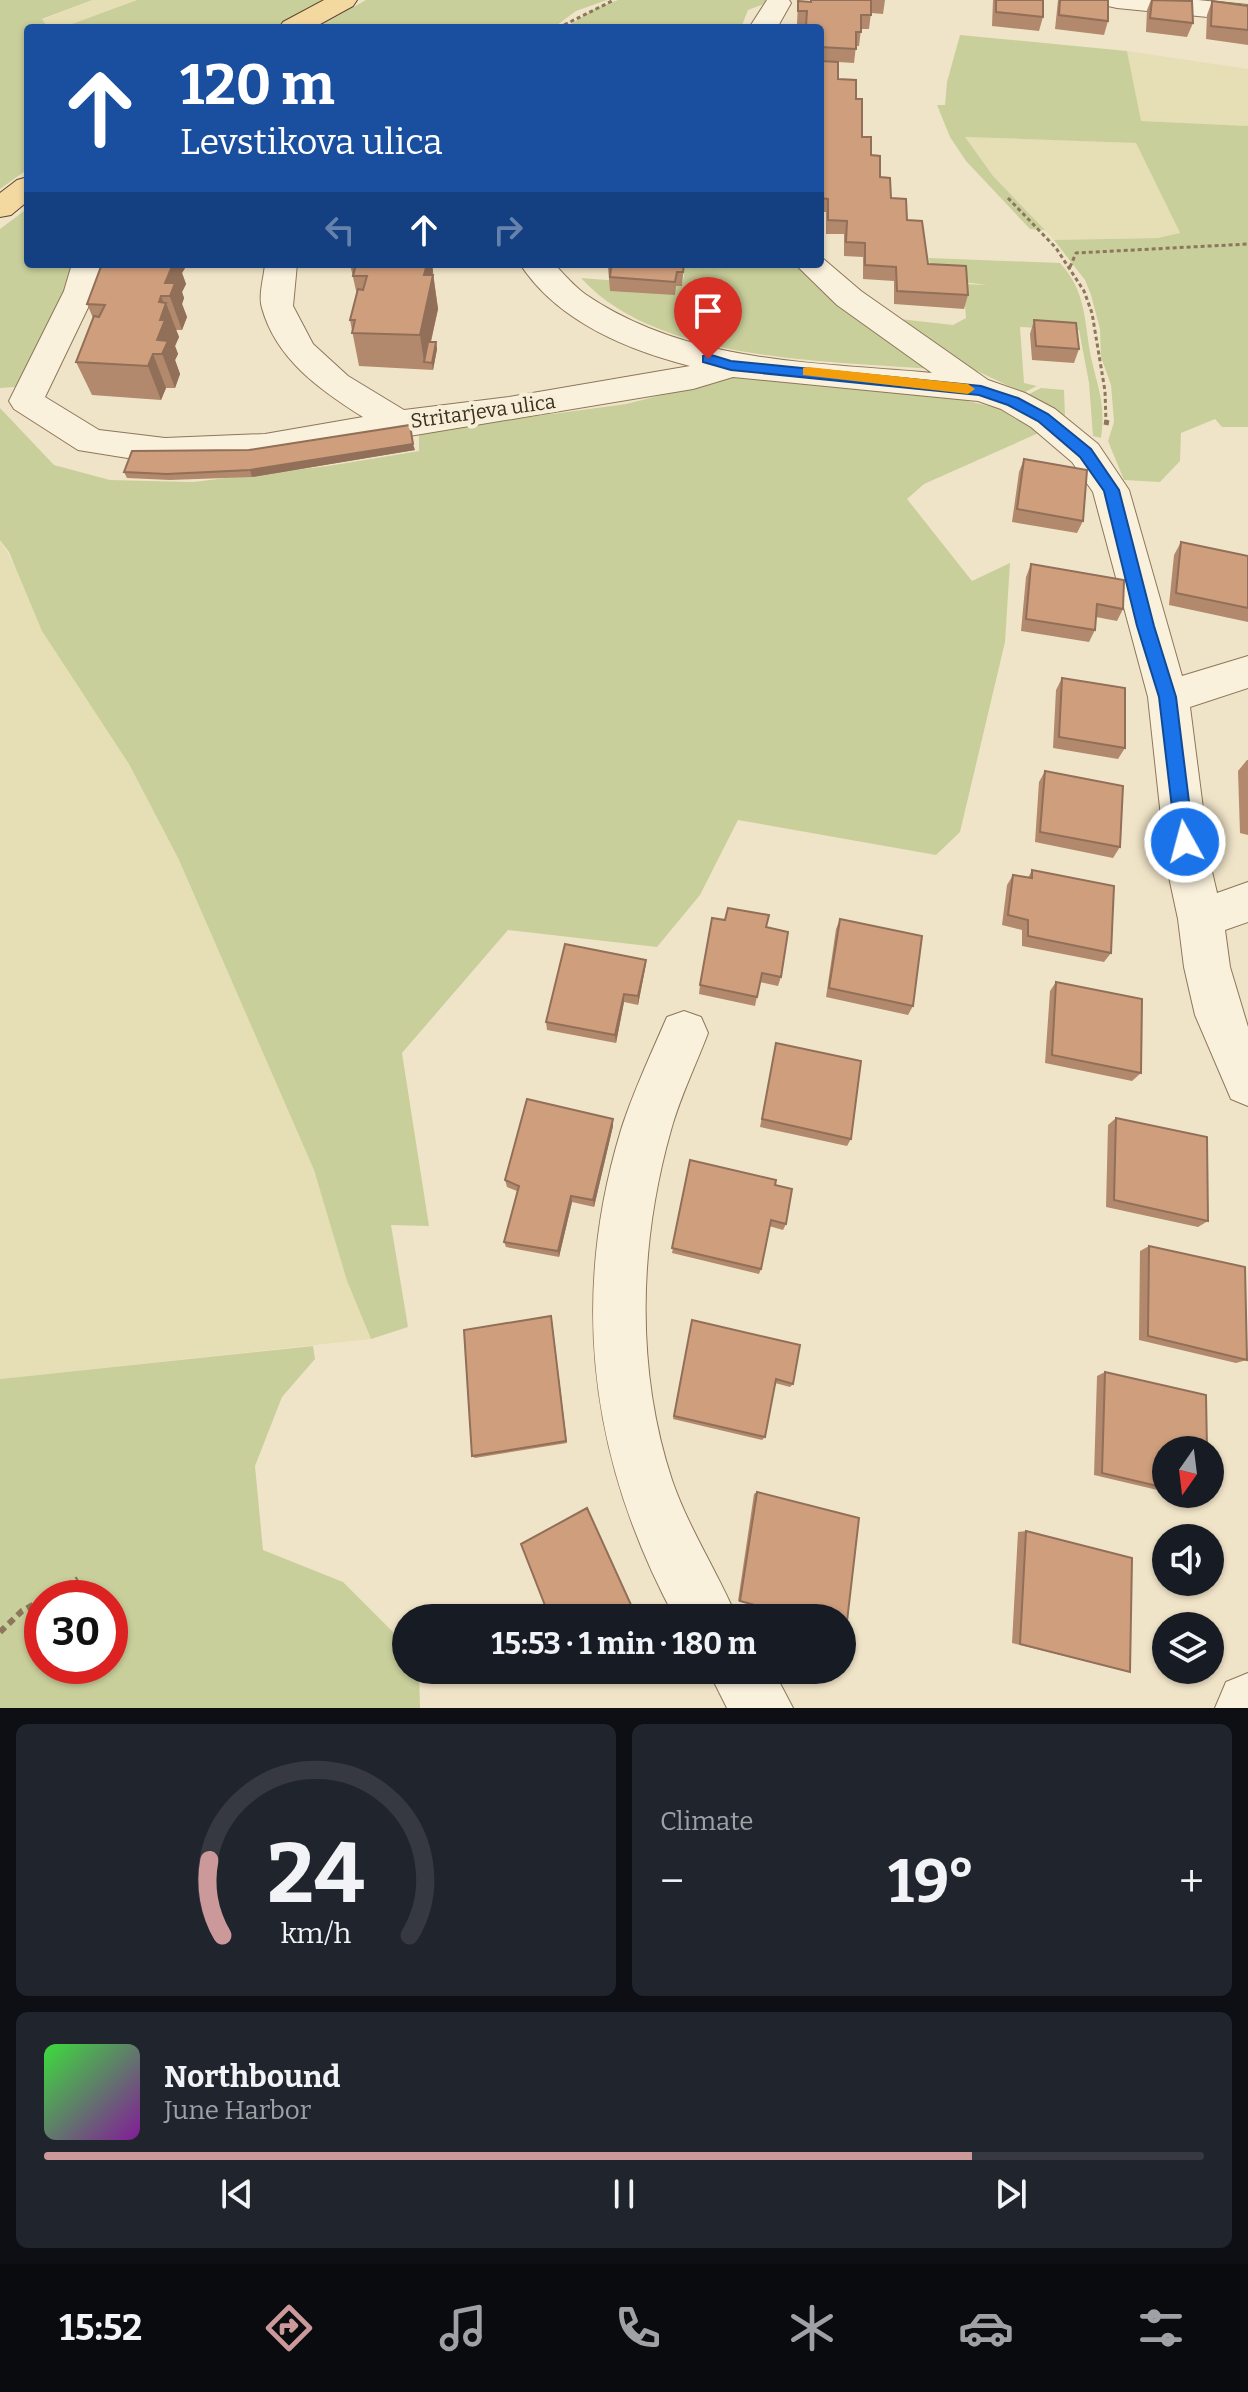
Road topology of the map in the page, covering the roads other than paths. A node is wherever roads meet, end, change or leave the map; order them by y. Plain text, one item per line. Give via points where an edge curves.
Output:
1 (344, 0) edge
2 (1117, 0) edge
3 (778, 3) dead end
4 (1195, 4) edge
5 (1248, 13) edge
6 (300, 24) edge
7 (765, 24) edge
8 (24, 189) edge
9 (0, 208) edge
10 (87, 268) edge
11 (281, 268) edge
12 (540, 268) edge
13 (815, 268) edge
14 (731, 365) junction
15 (981, 390) junction
16 (398, 423) junction
17 (1248, 672) edge
18 (1168, 697) junction
19 (1248, 902) edge
20 (1201, 919) junction
21 (684, 1033) dead end
22 (1248, 1083) edge
23 (700, 1604) edge
24 (747, 1684) edge
25 (762, 1708) edge

1 - 6 main road
2 - 4 street
3 - 7 street
4 - 5 street
8 - 9 main road
10 - 16 street via 26,401 91,441 165,451 265,447
11 - 16 street, Stritarjeva ulica via 277,306 299,350 336,384
12 - 14 street via 571,300 627,333
13 - 15 street via 849,298
14 - 15 street
14 - 16 street, Stritarjeva ulica via 693,377
15 - 18 street via 1043,418 1085,453 1111,490
17 - 18 street
18 - 20 street via 1188,863
19 - 20 street
20 - 22 street via 1219,1015
21 - 23 street via 643,1145 626,1219 617,1329 630,1432 660,1525
24 - 25 street

